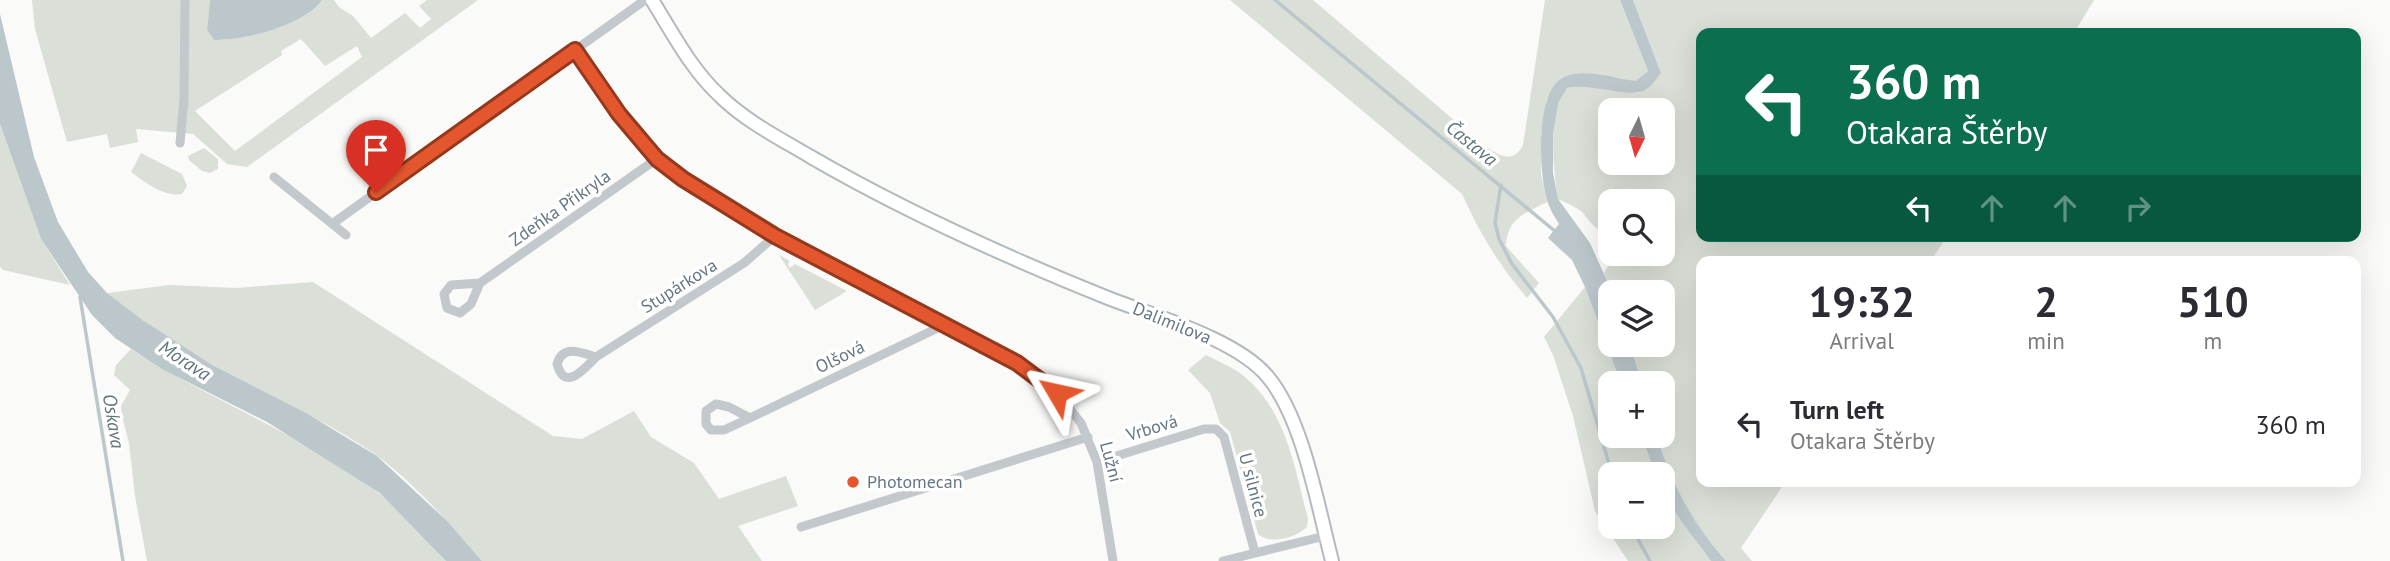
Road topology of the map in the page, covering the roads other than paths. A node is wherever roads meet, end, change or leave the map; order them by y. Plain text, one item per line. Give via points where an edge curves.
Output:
1 (184, 0) edge
2 (645, 0) edge
3 (652, 0) edge
4 (575, 50) junction
5 (180, 143) dead end
6 (657, 159) junction
7 (274, 177) dead end
8 (332, 224) junction
9 (346, 235) dead end
10 (775, 236) junction
11 (480, 283) dead end
12 (944, 325) junction
13 (596, 357) dead end
14 (750, 418) junction
15 (1216, 429) joint
16 (1088, 437) junction
17 (1097, 462) junction
18 (801, 527) dead end
19 (1325, 536) junction
20 (1249, 556) edge
21 (1113, 561) edge
22 (1223, 561) edge
23 (1332, 561) edge

1 - 5 street
2 - 4 street
3 - 19 main road, Dalimilova via 716,92 736,111 824,165 1008,257 1223,343 1247,357 1272,381 1289,410
4 - 6 street, Lužní
4 - 8 street
6 - 10 street, Lužní
6 - 11 street, Zdeňka Přikryla
7 - 8 street
8 - 9 street
10 - 12 street, Lužní
10 - 13 street, Stupárkova via 744,263
12 - 14 street, Olšová
12 - 16 street, Lužní via 1017,363 1057,393
14 - 14 street, Olšová via 718,431 705,421 706,411 716,404
15 - 17 street, Vrbová
15 - 20 street, U silnice via 1224,437
16 - 17 street, Lužní
16 - 18 street
17 - 21 street, Lužní
19 - 20 street
19 - 23 main road, Dalimilova
20 - 22 street

